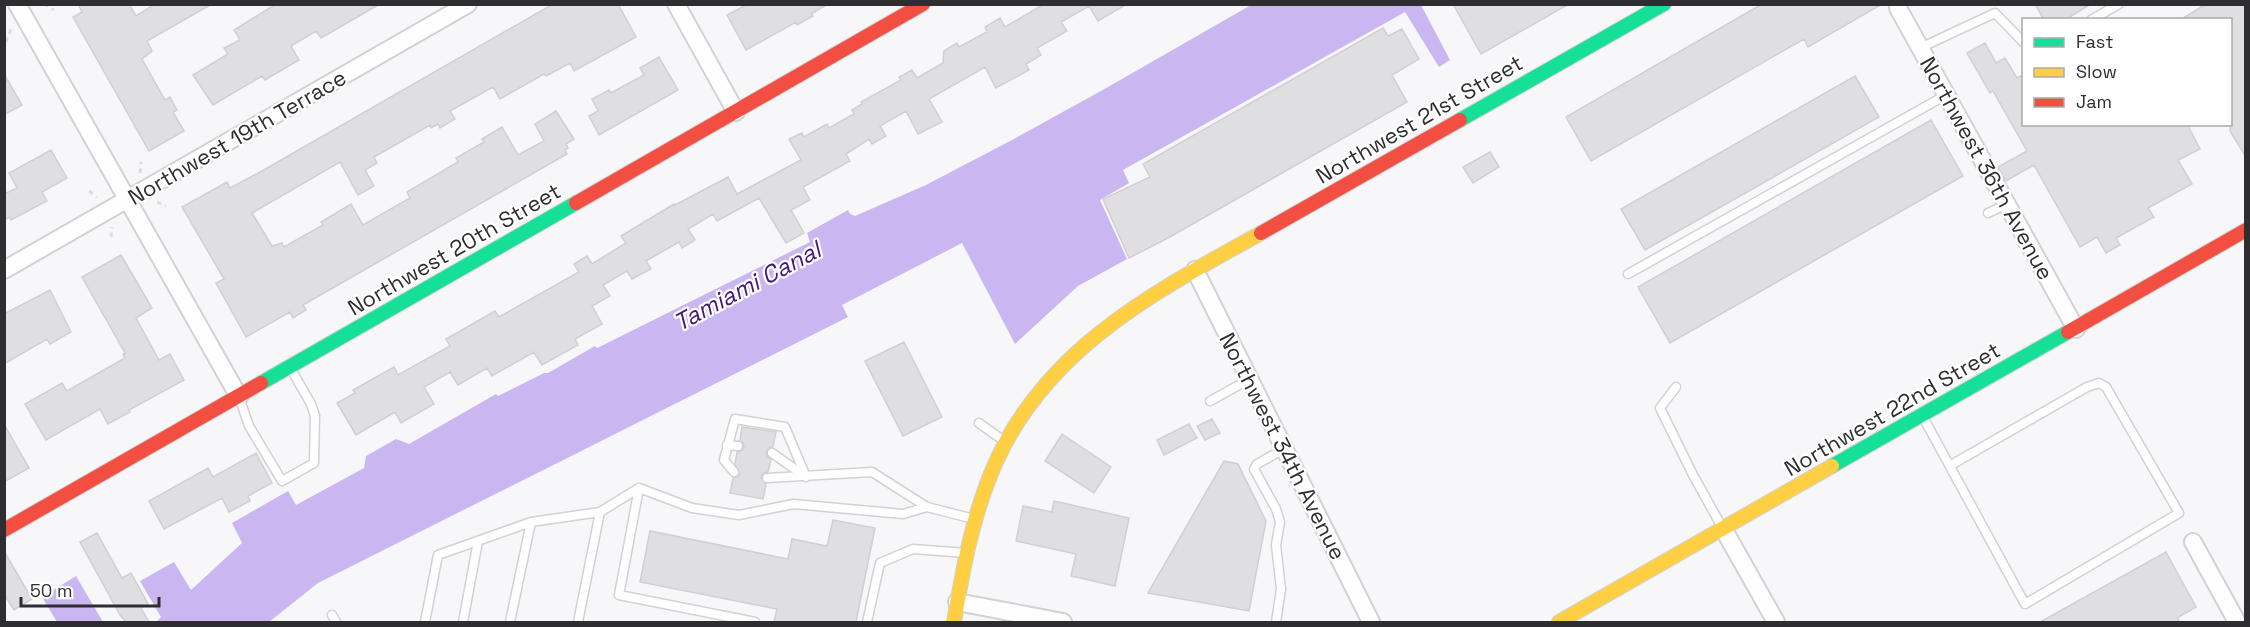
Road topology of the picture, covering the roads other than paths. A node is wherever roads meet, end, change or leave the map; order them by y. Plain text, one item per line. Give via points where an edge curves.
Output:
1 (11, 4) edge
2 (17, 4) edge
3 (468, 4) edge
4 (675, 4) edge
5 (924, 4) edge
6 (1664, 4) edge
7 (2119, 4) edge
8 (4, 8) edge
9 (1898, 8) dead end
10 (2094, 18) edge
11 (2022, 41) edge
12 (1920, 48) junction
13 (1946, 95) junction
14 (736, 112) junction
15 (127, 201) junction
16 (2007, 204) junction
17 (1988, 213) dead end
18 (2246, 230) edge
19 (4, 270) edge
20 (1195, 270) junction
21 (1628, 274) dead end
22 (2076, 329) junction
23 (290, 367) junction
24 (1250, 380) junction
25 (1677, 387) dead end
26 (239, 397) junction
27 (1210, 401) dead end
28 (1923, 416) junction
29 (979, 423) dead end
30 (1004, 441) junction
31 (727, 445) junction
32 (738, 446) dead end
33 (1284, 449) junction
34 (772, 453) dead end
35 (1951, 465) junction
36 (734, 472) dead end
37 (806, 477) junction
38 (767, 478) dead end
39 (639, 488) junction
40 (927, 507) junction
41 (600, 512) junction
42 (975, 519) junction
43 (531, 522) junction
44 (4, 530) edge
45 (1724, 530) junction
46 (478, 541) junction
47 (2193, 542) dead end
48 (967, 553) junction
49 (957, 602) junction
50 (425, 622) edge
51 (463, 622) edge
52 (510, 622) edge
53 (578, 622) edge
54 (755, 622) edge
55 (867, 622) edge
56 (954, 622) edge
57 (1063, 622) edge
58 (1276, 622) edge
59 (1371, 622) edge
60 (1559, 622) edge
61 (1776, 622) edge
62 (2237, 622) edge

1 - 8 street
2 - 15 street
3 - 15 street, Northwest 19th Terrace
4 - 14 street
5 - 14 street, Northwest 20th Street
6 - 20 street, Northwest 21st Street
7 - 10 lane
9 - 12 street, Northwest 36th Avenue
11 - 12 lane via 1995,13
12 - 13 street, Northwest 36th Avenue
13 - 16 street, Northwest 36th Avenue
13 - 21 lane
14 - 23 street, Northwest 20th Street
15 - 19 street, Northwest 19th Terrace
15 - 26 street
16 - 17 lane
16 - 22 street, Northwest 36th Avenue
18 - 22 street, Northwest 22nd Street
20 - 24 street, Northwest 34th Avenue
20 - 30 street, Northwest 21st Street via 1124,314 1069,358
22 - 28 street, Northwest 22nd Street
23 - 26 street, Northwest 20th Street
23 - 26 lane via 315,416 314,463 282,481 249,426
24 - 27 lane
24 - 33 street, Northwest 34th Avenue
25 - 45 lane via 1660,408
26 - 44 street, Northwest 20th Street
28 - 35 lane
28 - 45 street, Northwest 22nd Street
29 - 30 lane
30 - 42 street, Northwest 21st Street
31 - 32 lane
31 - 36 lane via 724,460
31 - 37 lane via 735,419 785,427
33 - 58 lane via 1254,469 1280,522 1276,545 1281,589
33 - 59 street, Northwest 34th Avenue
34 - 37 lane
35 - 35 lane via 2025,603 2179,513 2106,387 2099,383
37 - 38 lane
37 - 40 lane via 872,472
39 - 40 lane via 692,508 739,514 794,504 903,514
39 - 41 lane
39 - 54 lane via 619,596
40 - 42 lane
41 - 43 lane
41 - 53 lane
42 - 48 street, Northwest 21st Street
43 - 46 lane
43 - 52 lane
45 - 60 street, Northwest 22nd Street
45 - 61 street
46 - 50 lane via 438,555
46 - 51 lane
47 - 62 street
48 - 49 street, Northwest 21st Street
48 - 55 lane via 913,549 880,562
49 - 56 street, Northwest 21st Street
49 - 57 street

